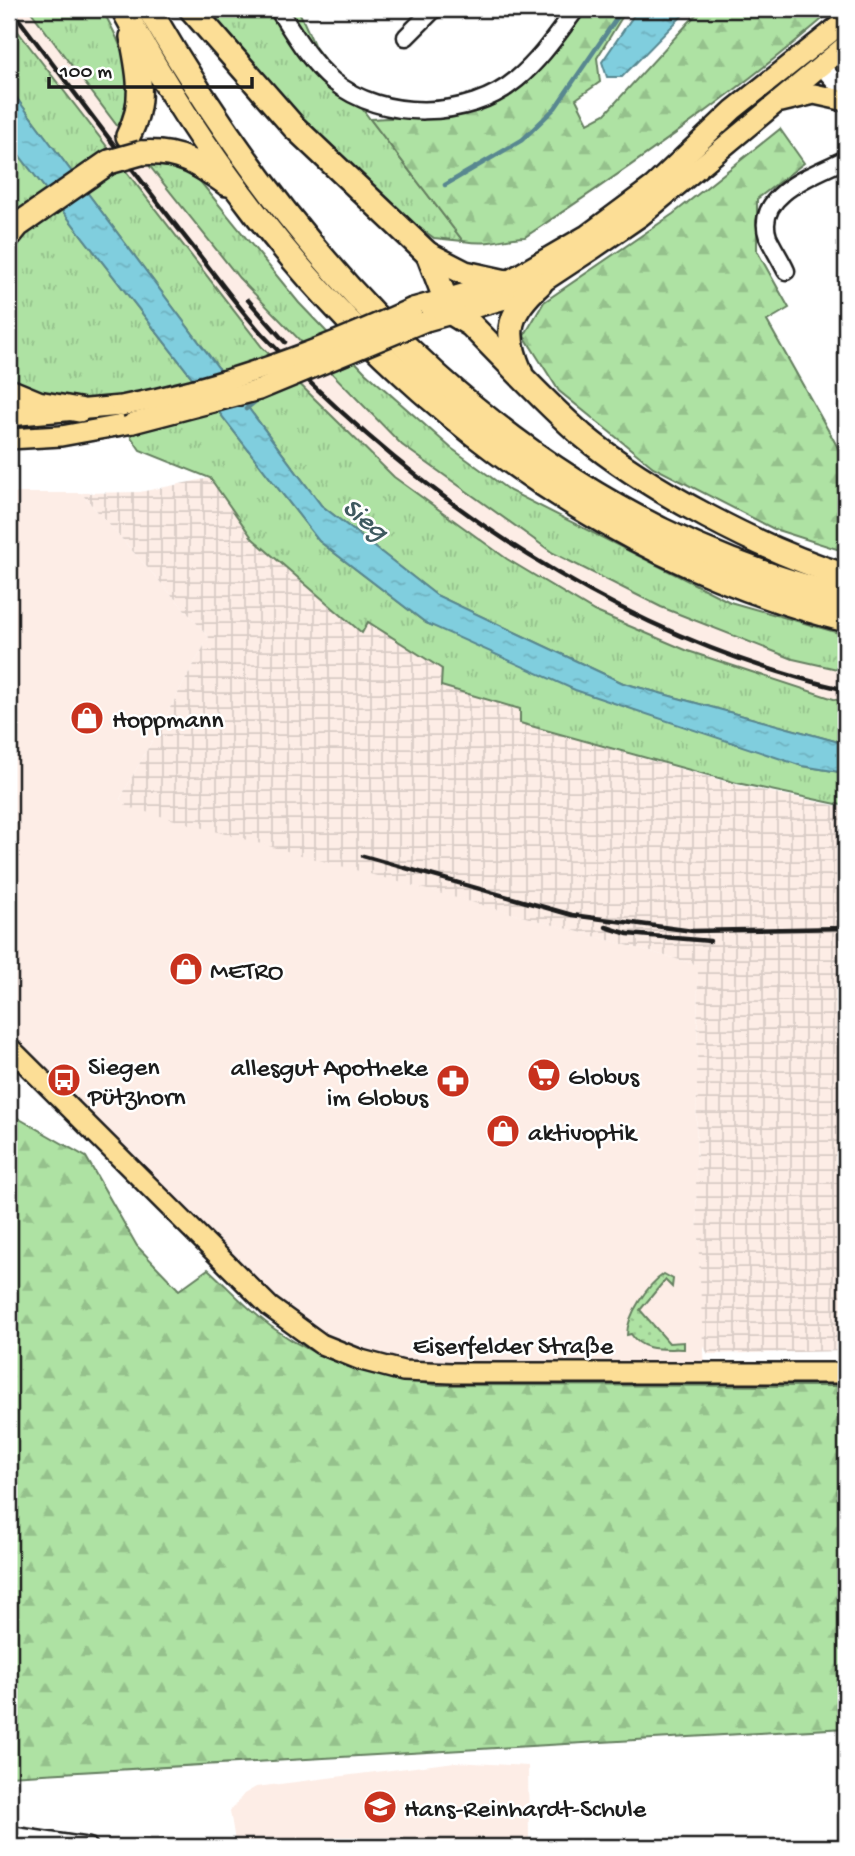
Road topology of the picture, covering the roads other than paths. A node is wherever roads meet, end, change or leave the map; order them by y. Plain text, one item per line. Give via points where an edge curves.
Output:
1 (191, 9) edge
2 (278, 9) edge
3 (434, 9) edge
4 (576, 9) edge
5 (133, 12) edge
6 (846, 20) edge
7 (406, 37) dead end
8 (846, 45) edge
9 (807, 51) junction
10 (821, 66) junction
11 (846, 94) edge
12 (846, 101) edge
13 (770, 107) junction
14 (135, 145) junction
15 (845, 159) edge
16 (246, 198) junction
17 (9, 236) edge
18 (428, 254) junction
19 (786, 271) dead end
20 (506, 282) junction
21 (540, 284) junction
22 (449, 306) junction
23 (420, 315) junction
24 (523, 377) junction
25 (9, 391) edge
26 (79, 410) junction
27 (9, 416) edge
28 (9, 439) edge
29 (846, 576) edge
30 (846, 597) edge
31 (846, 620) edge
32 (9, 1047) edge
33 (846, 1373) edge
34 (9, 1835) edge
35 (89, 1847) edge

1 - 18 highway via 294,127
2 - 4 street via 323,71 360,100 401,110 431,110 474,102 515,81
3 - 7 street
5 - 14 highway via 140,90
5 - 16 highway via 185,111
5 - 30 highway via 308,243 384,328 461,398 550,464 629,512 732,559
6 - 9 main road
8 - 10 main road
9 - 10 main road
9 - 20 main road via 733,110 653,186 587,235
10 - 11 street
10 - 13 main road
12 - 13 main road via 814,94
13 - 21 main road via 640,216
14 - 16 highway via 194,161
14 - 17 highway via 18,225
15 - 19 street via 786,189 769,209 767,234
16 - 31 highway via 363,337 448,417 529,477 674,559 773,598
18 - 20 highway via 465,273
18 - 22 highway
20 - 22 main road
21 - 22 main road via 505,299
21 - 24 highway via 512,320 511,344
22 - 23 main road
22 - 24 highway
23 - 26 main road, bridge via 190,393
23 - 28 main road, bridge via 259,390 133,423 61,436
24 - 29 highway via 581,433 631,472 741,531
25 - 26 highway via 38,403
26 - 27 main road
32 - 33 main road, Eiserfelder Straße via 270,1307 321,1344 360,1360 403,1371 452,1373
34 - 35 street

